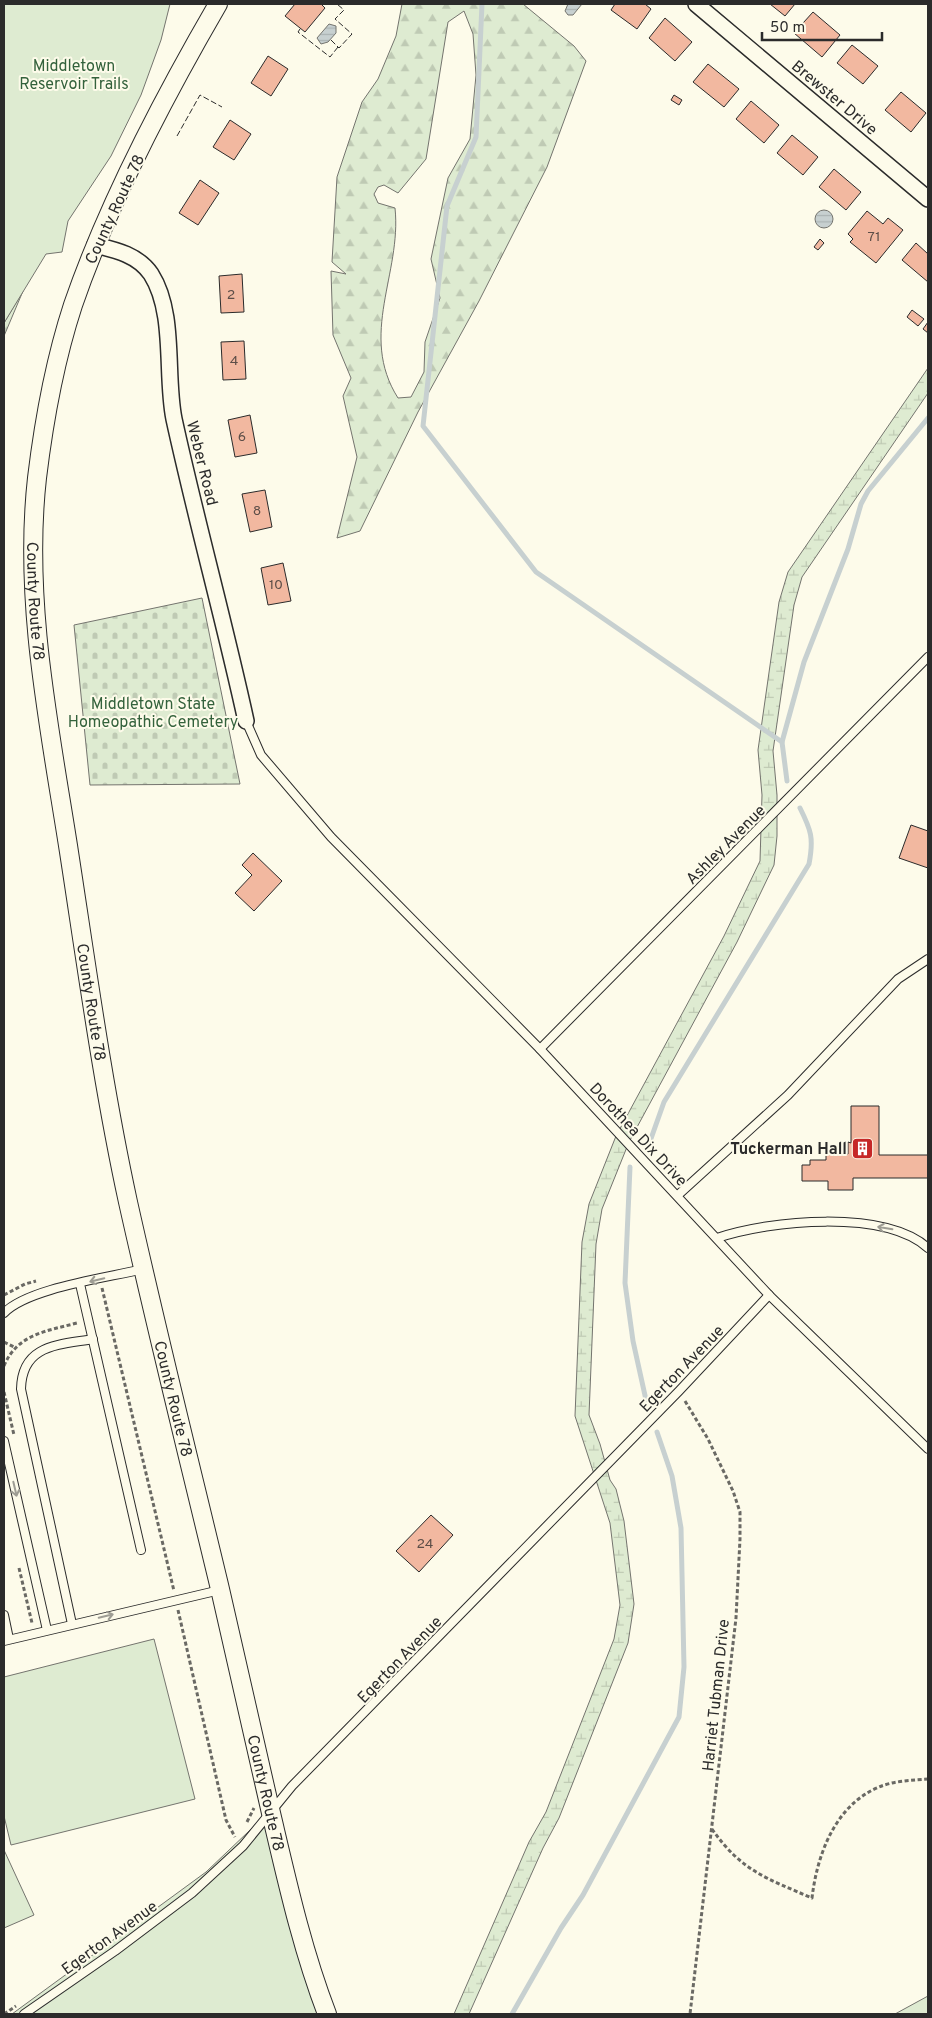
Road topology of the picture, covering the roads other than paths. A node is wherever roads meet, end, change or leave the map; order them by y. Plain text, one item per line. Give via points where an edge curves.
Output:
1 (218, 4) edge
2 (696, 4) edge
3 (928, 199) edge
4 (95, 245) junction
5 (928, 657) edge
6 (246, 721) joint
7 (928, 959) edge
8 (540, 1049) junction
9 (678, 1195) junction
10 (717, 1238) junction
11 (928, 1248) edge
12 (145, 1269) junction
13 (80, 1284) junction
14 (769, 1294) junction
15 (4, 1313) edge
16 (93, 1339) junction
17 (4, 1441) edge
18 (928, 1449) edge
19 (141, 1550) dead end
20 (220, 1590) junction
21 (4, 1615) edge
22 (72, 1624) junction
23 (47, 1630) junction
24 (6, 1640) edge
25 (271, 1812) junction
26 (24, 2014) edge
27 (327, 2014) edge

1 - 4 street, County Route 78
2 - 3 street, Brewster Drive
4 - 6 street, Weber Road via 119,250 138,260 150,273 158,290 174,416
4 - 12 street, County Route 78 via 72,309 51,390 36,482 33,582 42,683 99,1044 128,1202
5 - 8 lane, Ashley Avenue
6 - 8 lane, Dorothea Dix Drive via 261,755 331,837
7 - 9 lane via 898,979 788,1095
8 - 9 lane, Dorothea Dix Drive
9 - 10 lane, Dorothea Dix Drive
11 -> 10 lane via 901,1231 851,1223 777,1224
10 - 14 lane, Dorothea Dix Drive
12 -> 13 lane
12 - 20 street, County Route 78 via 160,1347
13 - 15 lane via 24,1298
13 - 16 lane
14 - 18 lane, Dorothea Dix Drive
14 - 25 lane, Egerton Avenue via 679,1391 292,1786
16 - 19 lane
16 - 22 lane via 38,1352 27,1363 21,1379 22,1397
17 -> 23 lane
22 -> 20 lane
20 - 25 street, County Route 78
21 - 24 lane
22 - 23 lane
23 - 24 lane
25 - 26 lane, Egerton Avenue via 243,1846 192,1892
25 - 27 street, County Route 78 via 287,1884

